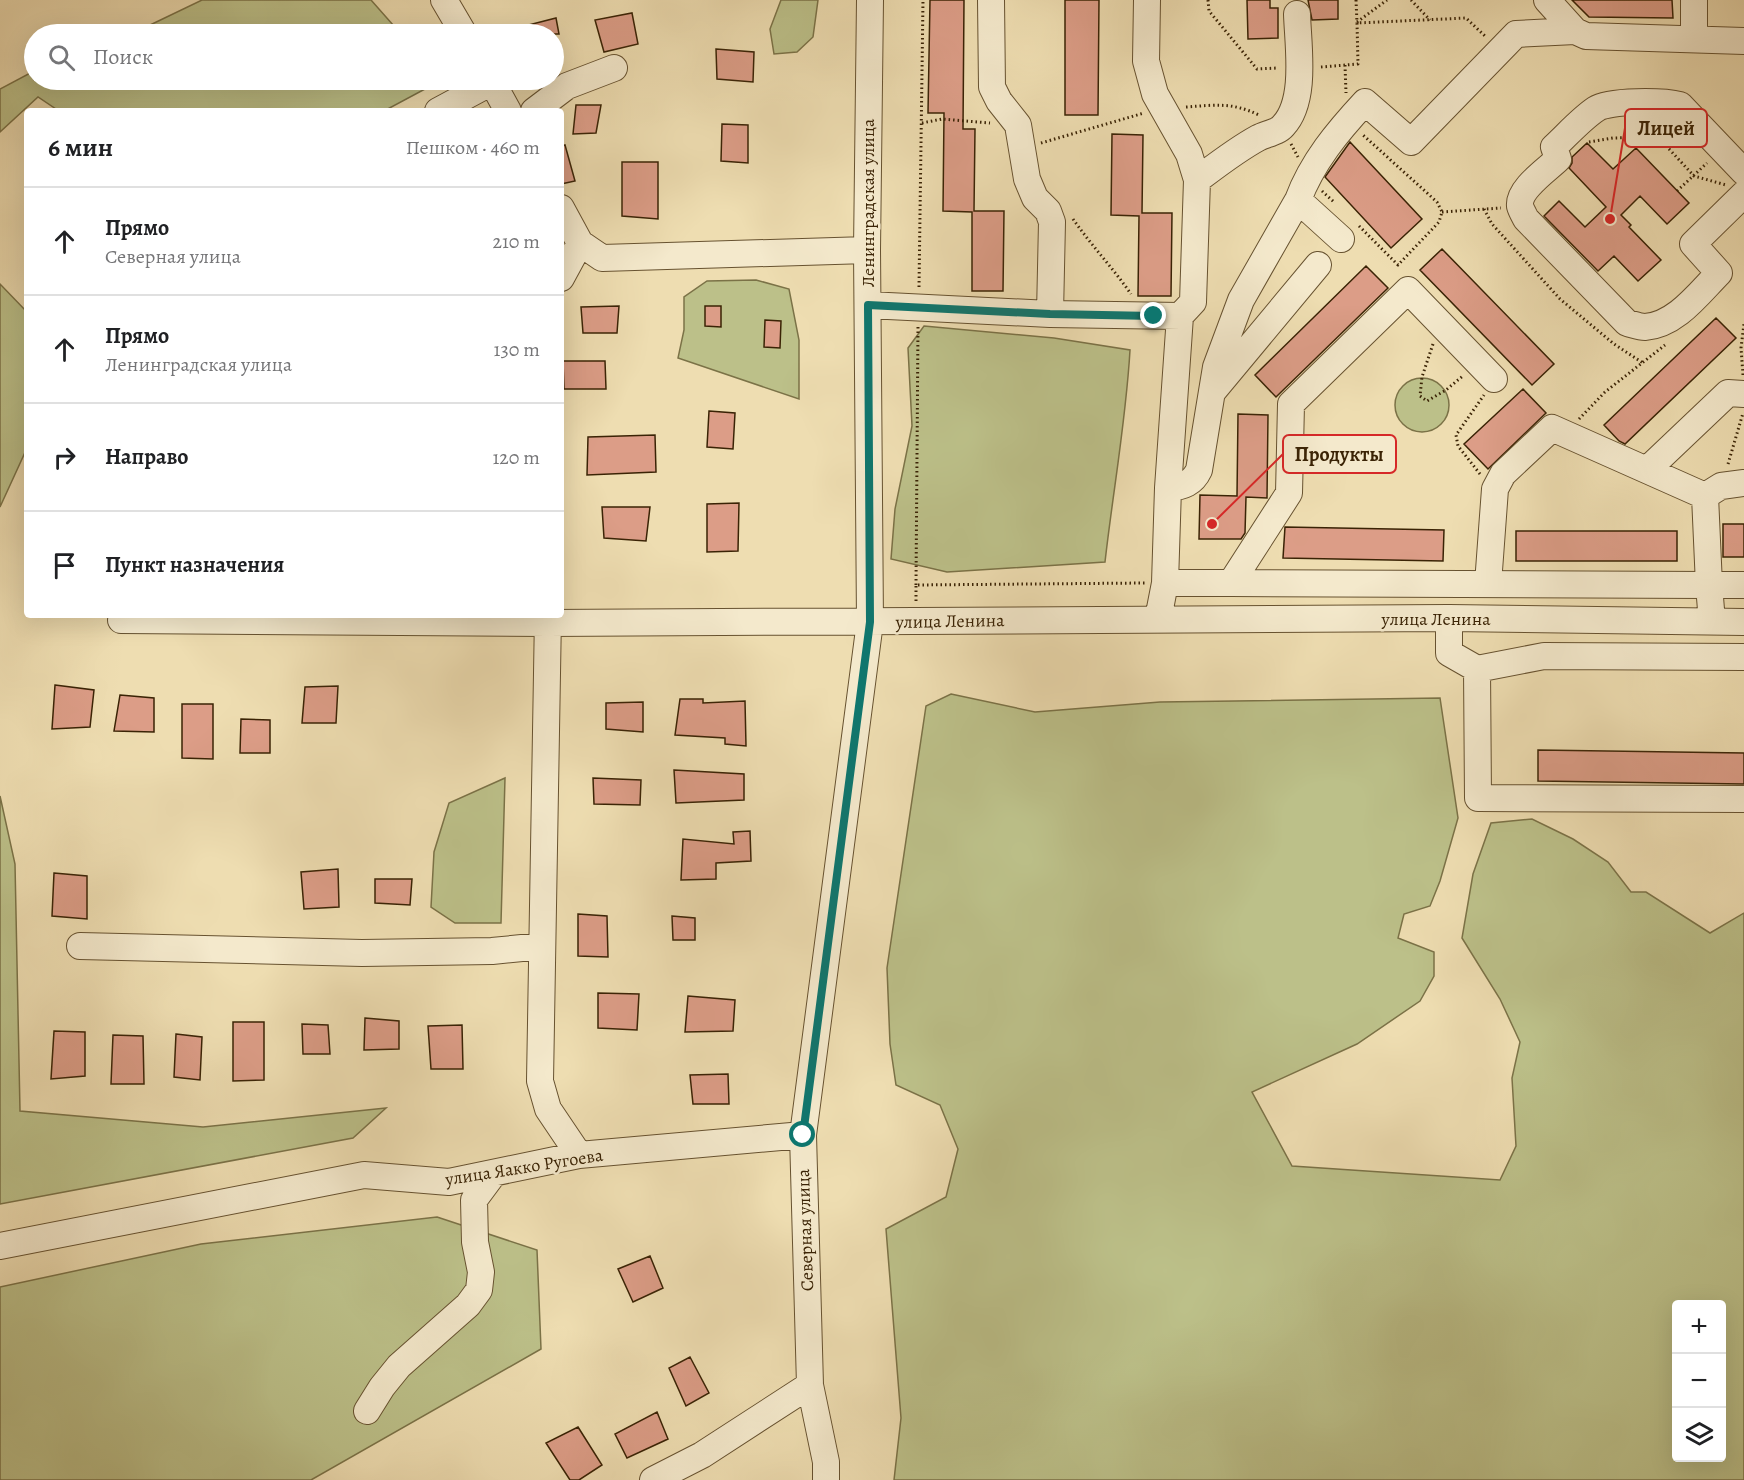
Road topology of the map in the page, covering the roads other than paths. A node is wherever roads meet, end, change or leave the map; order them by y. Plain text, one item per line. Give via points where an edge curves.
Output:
1 (444, 0) edge
2 (870, 0) edge
3 (991, 0) edge
4 (1147, 0) edge
5 (1547, 0) edge
6 (1694, 0) edge
7 (1297, 14) dead end
8 (458, 24) edge
9 (1575, 31) junction
10 (1694, 39) junction
11 (1744, 41) edge
12 (614, 68) dead end
13 (564, 88) edge
14 (475, 90) edge
15 (496, 90) edge
16 (562, 90) edge
17 (443, 108) edge
18 (506, 108) edge
19 (538, 108) edge
20 (1197, 180) junction
21 (1741, 184) edge
22 (1298, 200) junction
23 (564, 214) edge
24 (1348, 231) road end
25 (580, 243) junction
26 (867, 250) junction
27 (1318, 265) dead end
28 (564, 272) edge
29 (868, 305) junction
30 (1050, 314) junction
31 (1180, 316) junction
32 (1487, 371) road end
33 (1212, 393) junction
34 (1744, 394) edge
35 (1648, 469) junction
36 (1168, 488) junction
37 (1724, 488) edge
38 (1165, 583) junction
39 (1231, 583) junction
40 (1488, 584) junction
41 (1709, 585) junction
42 (1744, 585) edge
43 (1449, 618) junction
44 (548, 619) edge
45 (1158, 619) junction
46 (121, 620) dead end
47 (1546, 620) junction
48 (870, 622) junction
49 (1712, 622) junction
50 (1744, 622) edge
51 (1544, 656) junction
52 (1744, 657) edge
53 (1477, 669) junction
54 (1744, 799) edge
55 (80, 946) dead end
56 (542, 946) junction
57 (803, 1135) junction
58 (579, 1155) junction
59 (495, 1173) junction
60 (0, 1246) edge
61 (810, 1385) junction
62 (367, 1411) dead end
63 (653, 1480) edge
64 (826, 1480) edge

1 - 8 street
2 - 26 street, Ленинградская улица
3 - 30 street via 992,87 1018,125 1027,179 1052,222
4 - 20 street via 1146,61 1155,94 1188,154
5 - 9 street
6 - 10 street
7 - 20 street via 1298,100 1283,127 1227,157
9 - 10 street via 1586,36
9 - 22 street via 1516,34 1411,142 1365,102 1347,120 1307,176
10 - 11 street
12 - 13 street
14 - 17 street
15 - 18 street
16 - 19 street
20 - 31 street via 1193,302
21 - 21 street via 1721,149 1680,105 1625,103 1598,107 1554,147 1558,159 1530,184 1521,197 1520,207 1526,219 1627,323 1644,327 1667,322 1719,273 1693,244
22 - 24 street
22 - 33 street via 1241,300 1216,367
23 - 25 street
25 - 26 street via 602,258
25 - 28 street
26 - 29 street, Ленинградская улица
27 - 33 street
29 - 30 street
29 - 48 street, Ленинградская улица
30 - 31 street
31 - 36 street
32 - 39 street via 1408,290 1291,404 1289,493
33 - 36 street via 1195,479 1182,487
34 - 35 street via 1728,393
35 - 37 street
35 - 40 street via 1552,428 1503,474 1495,489
36 - 38 street
37 - 41 street
38 - 39 street
38 - 45 street
39 - 40 street
40 - 41 street
41 - 42 street
41 - 49 street
43 - 45 street, улица Ленина
43 - 47 street, улица Ленина
43 - 53 street via 1449,653
44 - 46 street, улица Ленина
44 - 48 street, улица Ленина
44 - 56 street
45 - 48 street, улица Ленина
47 - 49 street, улица Ленина
47 - 51 street
48 - 57 street, Северная улица
49 - 50 street, улица Ленина
51 - 52 street
51 - 53 street
53 - 54 street via 1478,798
55 - 56 street via 362,953 492,951
56 - 58 street via 540,1081 548,1108
57 - 58 street, улица Яакко Ругоева
57 - 61 street, Северная улица
58 - 59 street, улица Яакко Ругоева
59 - 60 street, улица Яакко Ругоева via 449,1182 364,1175
59 - 62 street via 474,1200 479,1290 468,1305 399,1366
61 - 63 street via 702,1455
61 - 64 street, Северная улица

